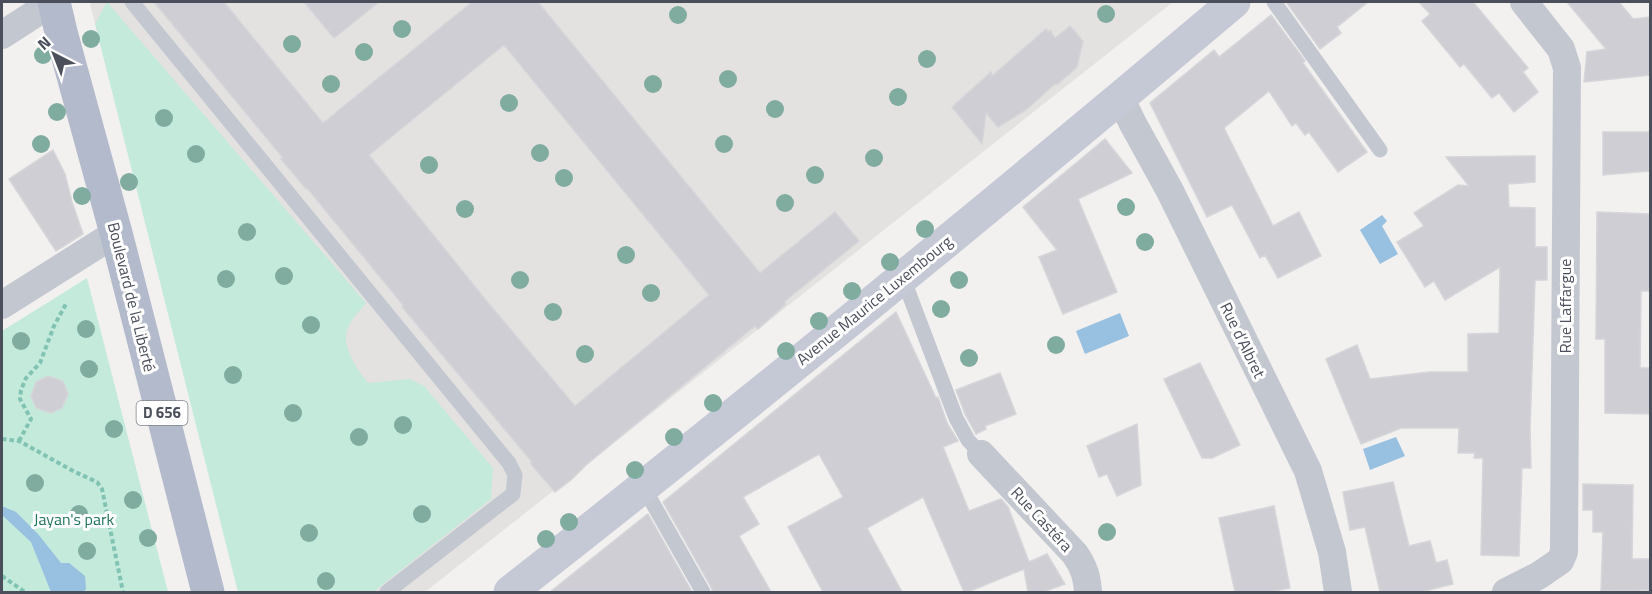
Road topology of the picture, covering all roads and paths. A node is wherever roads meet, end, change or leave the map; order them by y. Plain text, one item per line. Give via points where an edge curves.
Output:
1 (54, 2) edge
2 (132, 2) edge
3 (1234, 2) edge
4 (1274, 2) edge
5 (1524, 2) edge
6 (2, 35) edge
7 (1120, 97) junction
8 (1380, 150) dead end
9 (116, 233) junction
10 (82, 254) junction
11 (903, 278) junction
12 (2, 305) edge
13 (2, 439) edge
14 (19, 441) junction
15 (981, 454) joint
16 (644, 488) junction
17 (2, 576) edge
18 (25, 592) edge
19 (123, 592) edge
20 (208, 592) edge
21 (387, 592) edge
22 (510, 592) edge
23 (702, 592) edge
24 (1088, 592) edge
25 (1338, 592) edge
26 (1506, 592) edge

1 - 6 street
1 - 9 main road, Boulevard de la Liberté / D 656
2 - 21 lane via 515,475 513,494
3 - 7 street, Avenue Maurice Luxembourg
4 - 8 lane
5 - 26 street, Rue Laffargue via 1561,49 1567,68 1564,552 1560,561
7 - 11 street, Avenue Maurice Luxembourg
7 - 25 street, Rue d’Albret via 1308,471 1332,552
9 - 10 street
9 - 20 main road, Boulevard de la Liberté / D 656
10 - 12 street
10 - 14 path via 78,279 40,363 21,390 20,399 32,419
11 - 15 lane via 956,418
11 - 16 street, Avenue Maurice Luxembourg
13 - 14 path
14 - 19 path via 97,482 102,489
15 - 24 street, Rue Castéra via 1076,554 1087,575
16 - 22 street, Avenue Maurice Luxembourg
16 - 23 lane
17 - 18 path

